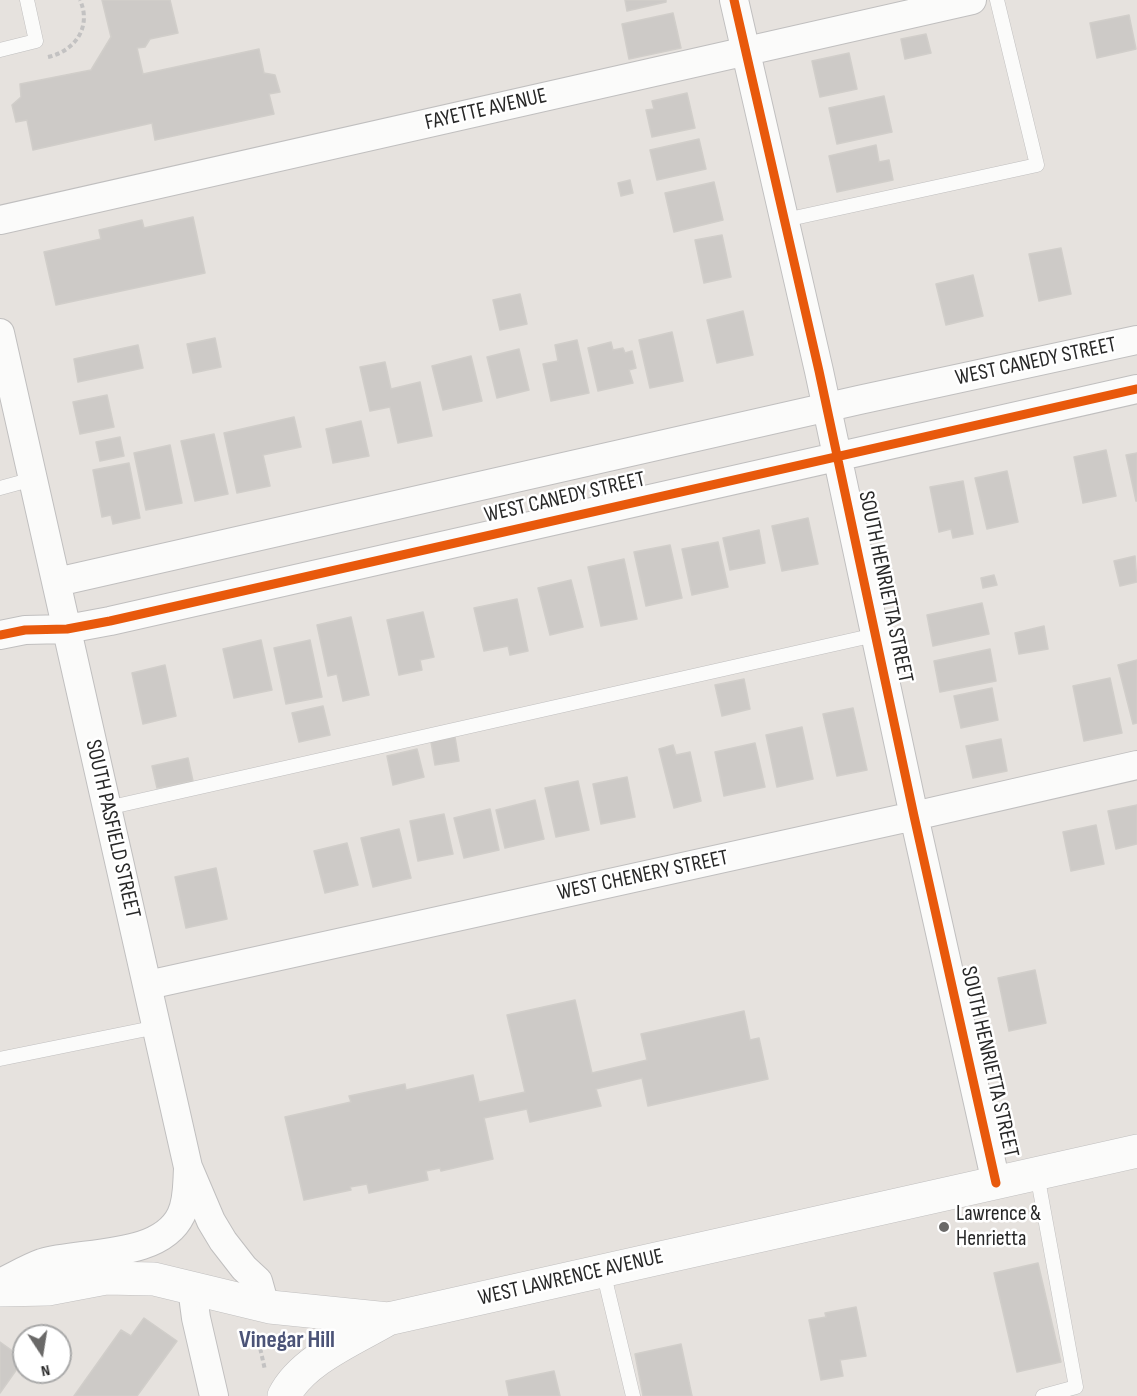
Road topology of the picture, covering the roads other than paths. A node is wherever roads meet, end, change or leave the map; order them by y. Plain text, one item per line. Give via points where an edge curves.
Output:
1 (27, 0) edge
2 (735, 0) edge
3 (972, 0) edge
4 (997, 0) edge
5 (0, 50) edge
6 (747, 51) junction
7 (0, 220) edge
8 (784, 220) junction
9 (0, 333) edge
10 (1137, 340) edge
11 (1137, 389) edge
12 (826, 407) junction
13 (836, 456) junction
14 (33, 479) junction
15 (0, 488) edge
16 (57, 582) junction
17 (68, 629) junction
18 (0, 635) edge
19 (875, 635) junction
20 (1137, 765) edge
21 (107, 808) junction
22 (914, 816) junction
23 (148, 985) junction
24 (157, 1028) junction
25 (0, 1059) edge
26 (1137, 1151) edge
27 (188, 1167) junction
28 (1037, 1174) junction
29 (996, 1183) junction
30 (603, 1271) junction
31 (0, 1283) edge
32 (192, 1288) junction
33 (0, 1290) edge
34 (260, 1317) junction
35 (388, 1319) junction
36 (276, 1388) edge
37 (214, 1396) edge
38 (633, 1396) edge
39 (1043, 1396) edge

1 - 5 lane via 36,42
2 - 6 street, SOUTH HENRIETTA STREET
3 - 6 street, FAYETTE AVENUE
4 - 8 lane via 1037,165
6 - 7 street, FAYETTE AVENUE
6 - 8 street, SOUTH HENRIETTA STREET
8 - 12 street, SOUTH HENRIETTA STREET
9 - 14 street, SOUTH PASFIELD STREET
10 - 12 street, WEST CANEDY STREET
11 - 13 street, WEST CANEDY STREET
12 - 13 street, SOUTH HENRIETTA STREET
12 - 16 street, WEST CANEDY STREET
13 - 17 street, WEST CANEDY STREET
13 - 19 street, SOUTH HENRIETTA STREET
14 - 15 lane
14 - 16 street, SOUTH PASFIELD STREET
16 - 17 street, SOUTH PASFIELD STREET
17 - 18 street, WEST CANEDY STREET
17 - 21 street, SOUTH PASFIELD STREET
19 - 21 lane
19 - 22 street, SOUTH HENRIETTA STREET
20 - 22 street, WEST CHENERY STREET
21 - 23 street, SOUTH PASFIELD STREET
22 - 23 street, WEST CHENERY STREET
22 - 29 street, SOUTH HENRIETTA STREET
23 - 24 street, SOUTH PASFIELD STREET
24 - 25 lane
24 - 27 street, SOUTH PASFIELD STREET
26 - 28 street, WEST LAWRENCE AVENUE
27 - 31 street via 186,1202 180,1217 162,1237 146,1244 42,1263
27 - 34 street, SOUTH PASFIELD STREET via 223,1241 258,1281
28 - 29 street, WEST LAWRENCE AVENUE
28 - 39 lane via 1076,1387
29 - 30 street, WEST LAWRENCE AVENUE
30 - 35 street, WEST LAWRENCE AVENUE
30 - 38 lane
32 - 33 street, WEST LAWRENCE AVENUE via 154,1280 114,1278 48,1289
32 - 34 street, WEST LAWRENCE AVENUE
32 - 37 street
34 - 35 street, WEST LAWRENCE AVENUE
35 - 36 street via 308,1367 288,1388

